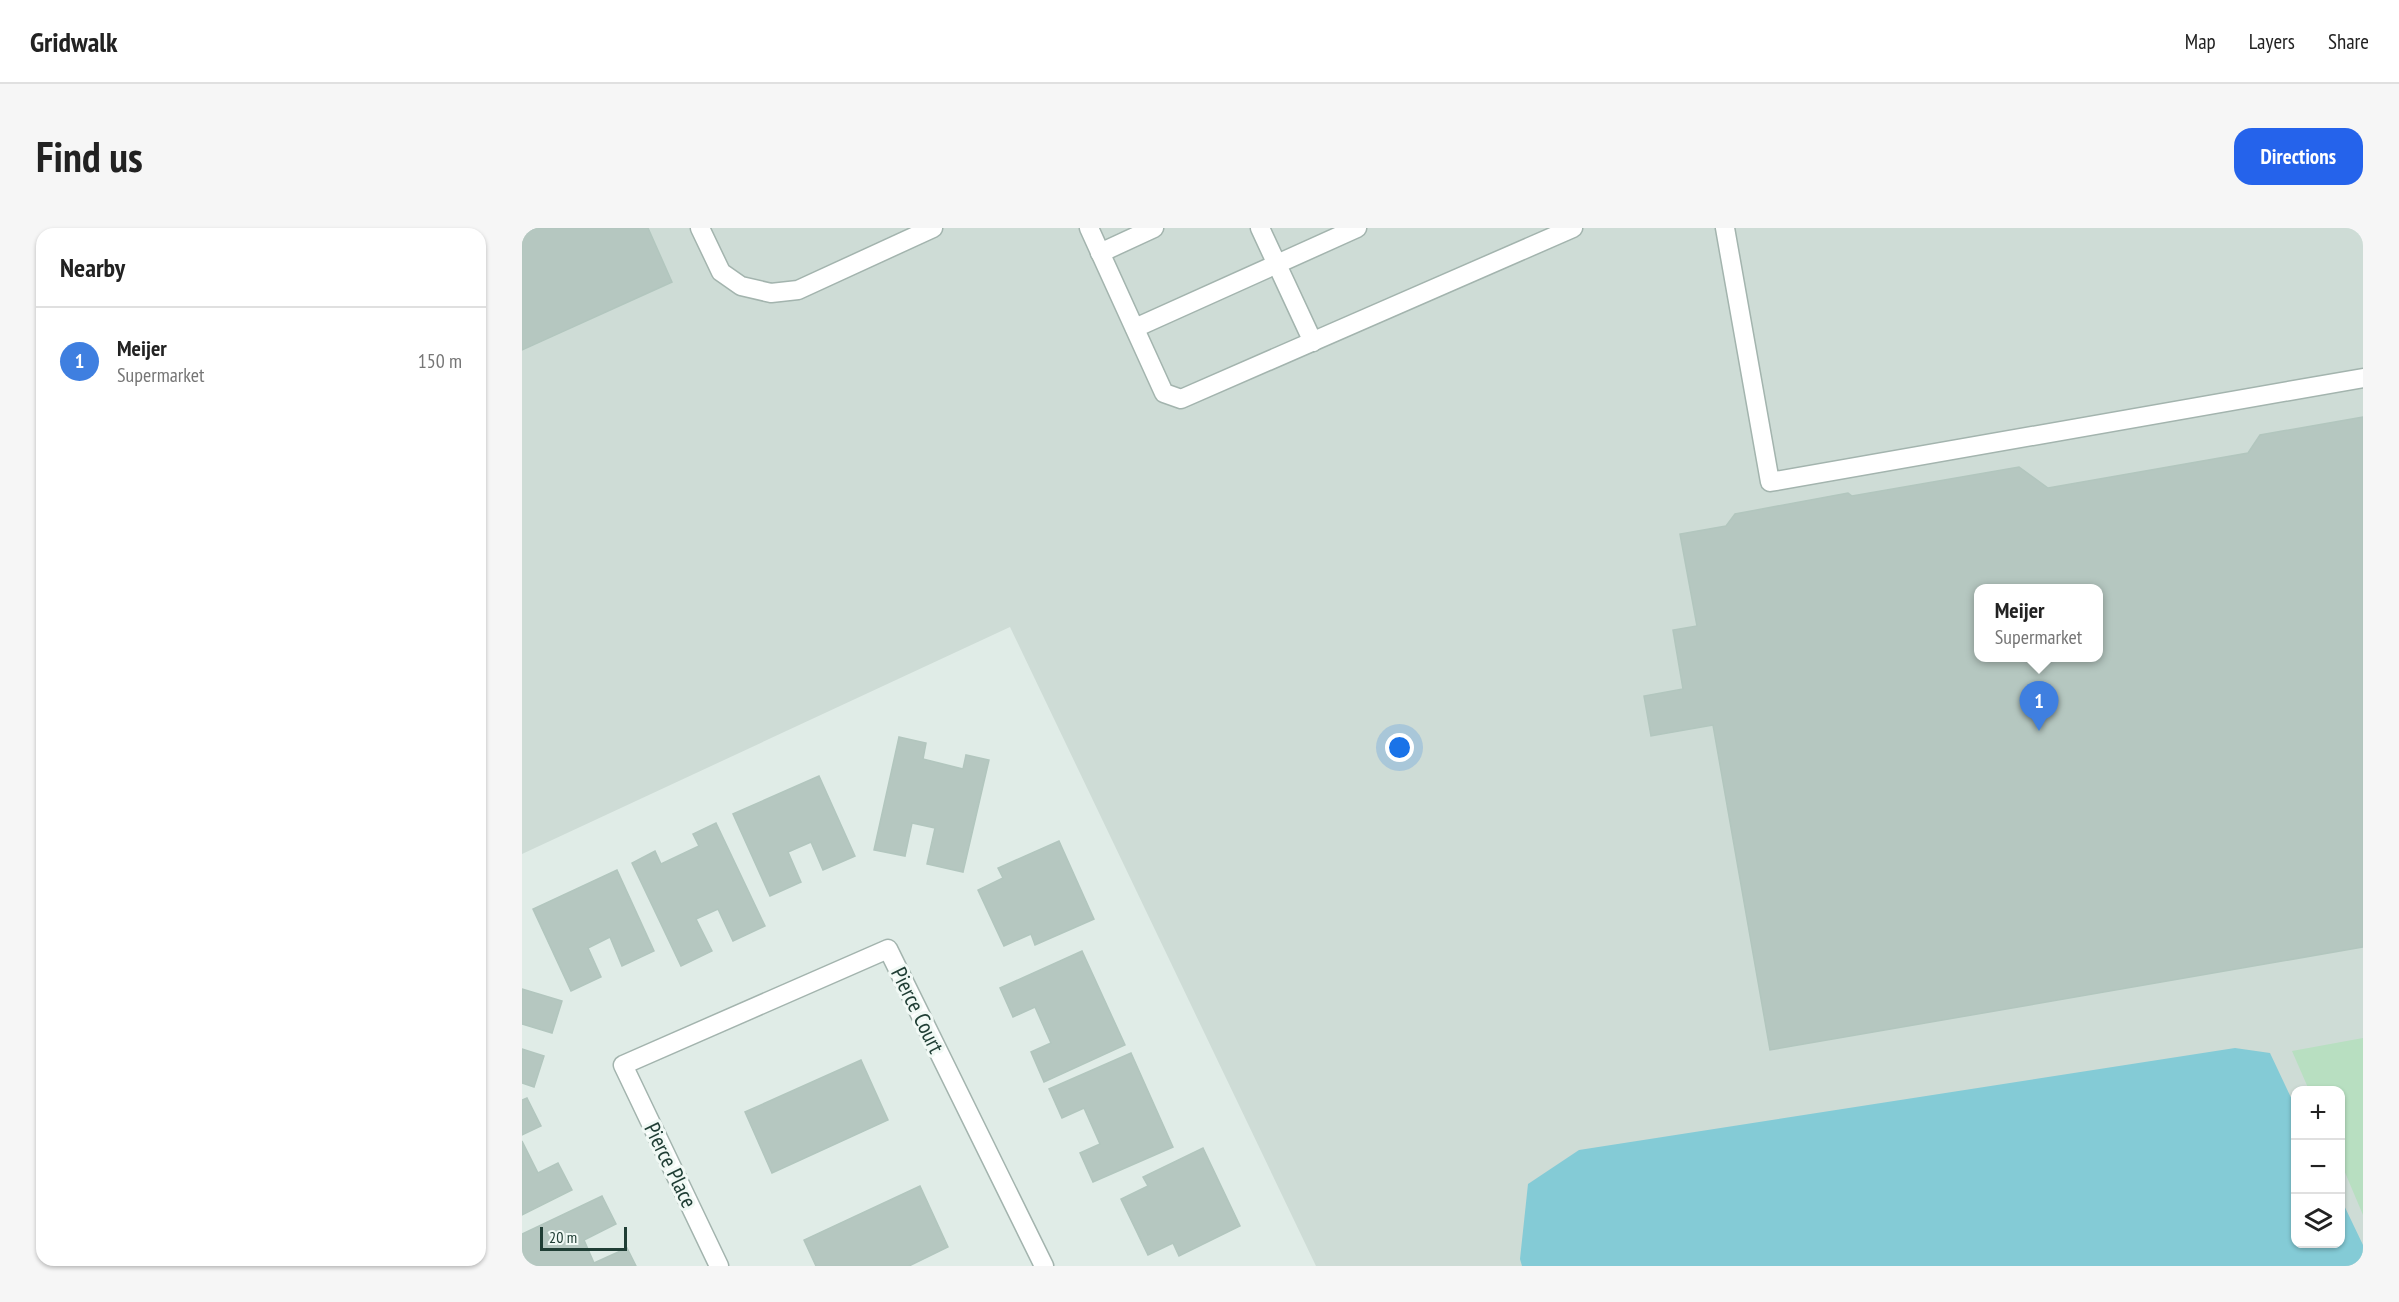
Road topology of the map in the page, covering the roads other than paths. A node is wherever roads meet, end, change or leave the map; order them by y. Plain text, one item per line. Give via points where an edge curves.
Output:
1 (700, 228) edge
2 (933, 228) edge
3 (1089, 228) edge
4 (1154, 228) edge
5 (1260, 228) edge
6 (1357, 228) edge
7 (1573, 228) edge
8 (1725, 228) edge
9 (1100, 253) junction
10 (1276, 264) junction
11 (1135, 328) junction
12 (1313, 342) junction
13 (2363, 378) edge
14 (623, 1065) joint
15 (719, 1266) edge
16 (1044, 1266) edge

1 - 2 street via 720,272 741,286 771,293 798,290
3 - 9 street
4 - 9 street
5 - 10 street
6 - 10 street
7 - 12 street
8 - 13 street via 1770,482
9 - 11 street
10 - 11 street
10 - 12 street
11 - 12 street via 1164,393 1181,399
14 - 15 street, Pierce Place
14 - 16 street, Pierce Court via 888,949

